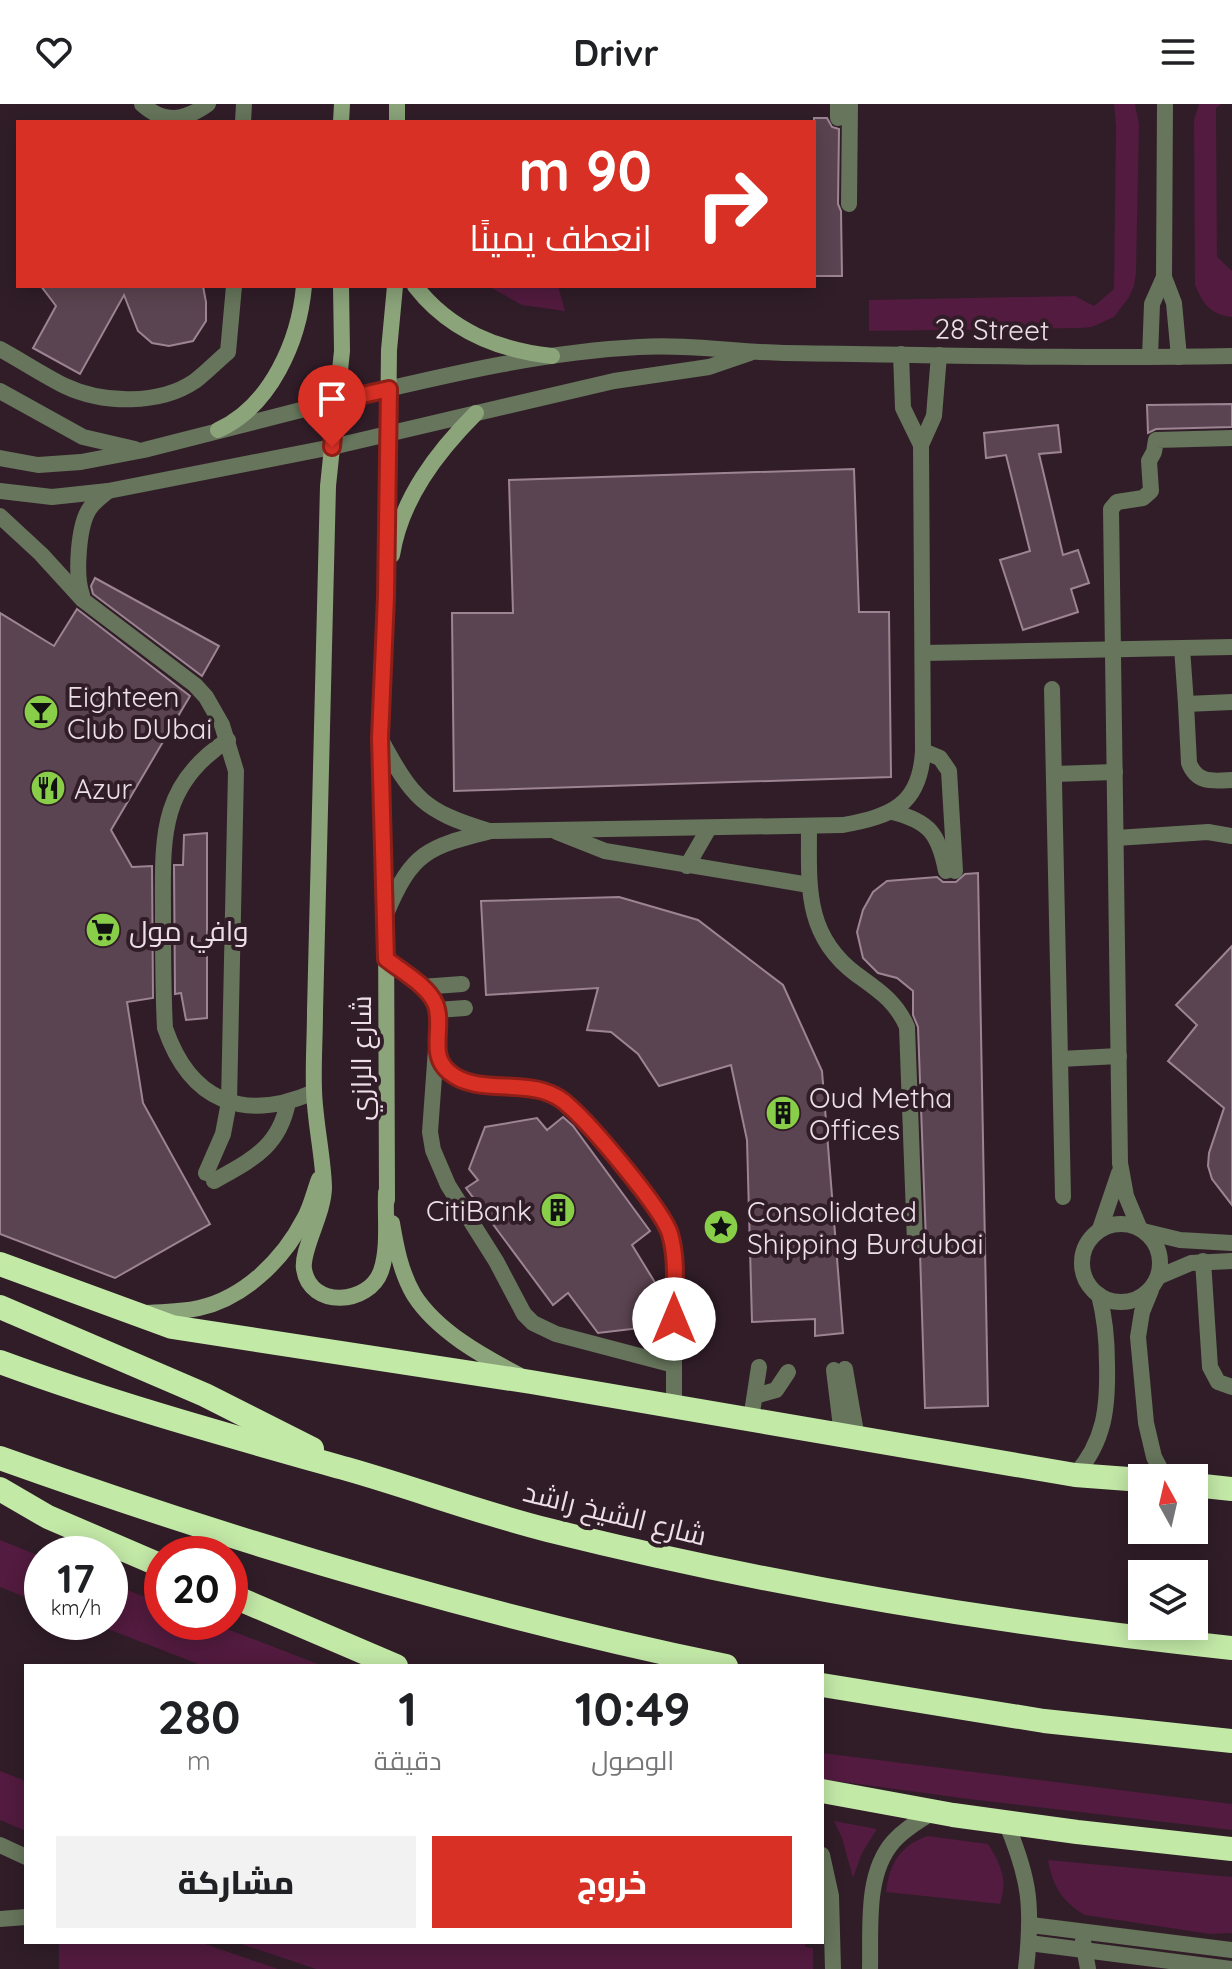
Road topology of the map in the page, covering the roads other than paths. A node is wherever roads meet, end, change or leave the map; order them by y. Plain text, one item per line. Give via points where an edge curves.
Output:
1 (142, 104) edge
2 (208, 104) edge
3 (850, 104) edge
4 (1165, 104) edge
5 (849, 204) dead end
6 (1164, 277) junction
7 (234, 288) edge
8 (304, 288) edge
9 (341, 288) edge
10 (395, 288) edge
11 (417, 288) edge
12 (0, 349) edge
13 (752, 352) junction
14 (901, 354) junction
15 (939, 355) junction
16 (552, 356) junction
17 (1232, 356) edge
18 (1150, 357) junction
19 (1179, 357) junction
20 (389, 389) junction
21 (0, 391) edge
22 (336, 401) junction
23 (476, 413) junction
24 (218, 430) junction
25 (387, 434) junction
26 (1232, 438) edge
27 (921, 445) junction
28 (332, 447) junction
29 (144, 450) junction
30 (0, 458) edge
31 (0, 491) edge
32 (108, 491) junction
33 (0, 516) edge
34 (386, 596) junction
35 (83, 600) junction
36 (1232, 647) edge
37 (1182, 648) junction
38 (1113, 650) junction
39 (923, 653) junction
40 (1052, 689) dead end
41 (1232, 702) edge
42 (1186, 704) junction
43 (380, 738) junction
44 (228, 740) junction
45 (923, 751) junction
46 (1115, 772) junction
47 (1054, 774) junction
48 (1232, 780) edge
49 (892, 812) junction
50 (809, 827) junction
51 (709, 828) junction
52 (555, 830) junction
53 (491, 831) junction
54 (1232, 836) edge
55 (1116, 838) junction
56 (687, 866) junction
57 (809, 885) junction
58 (386, 914) junction
59 (386, 959) junction
60 (462, 984) dead end
61 (421, 987) junction
62 (465, 1008) dead end
63 (437, 1010) junction
64 (437, 1055) junction
65 (1119, 1056) junction
66 (1060, 1059) junction
67 (314, 1092) junction
68 (229, 1102) junction
69 (288, 1102) junction
70 (1120, 1163) junction
71 (322, 1170) junction
72 (386, 1193) junction
73 (1063, 1197) dead end
74 (1100, 1229) junction
75 (1142, 1229) junction
76 (915, 1242) dead end
77 (1232, 1243) edge
78 (1203, 1261) junction
79 (1232, 1261) edge
80 (0, 1264) edge
81 (1155, 1283) junction
82 (1099, 1295) junction
83 (0, 1307) edge
84 (133, 1314) junction
85 (0, 1362) edge
86 (674, 1365) junction
87 (759, 1367) dead end
88 (840, 1369) dead end
89 (788, 1372) dead end
90 (531, 1382) junction
91 (1232, 1387) edge
92 (674, 1405) junction
93 (753, 1408) junction
94 (849, 1436) junction
95 (0, 1458) edge
96 (1158, 1464) edge
97 (350, 1469) junction
98 (1075, 1475) junction
99 (1128, 1479) edge
100 (1208, 1486) edge
101 (0, 1489) edge
102 (1232, 1489) edge
103 (144, 1558) edge
104 (248, 1603) edge
105 (1232, 1648) edge
106 (391, 1664) edge
107 (717, 1664) edge
108 (824, 1685) edge
109 (1232, 1741) edge
110 (824, 1791) edge
111 (933, 1812) junction
112 (1005, 1820) junction
113 (0, 1845) edge
114 (1232, 1849) edge
115 (24, 1856) edge
116 (824, 1864) edge
117 (24, 1917) edge
118 (0, 1919) edge
119 (1031, 1925) junction
120 (1081, 1932) junction
121 (1029, 1943) junction
122 (1085, 1949) junction
123 (1232, 1950) edge
124 (833, 1969) edge
125 (870, 1969) edge
126 (1026, 1969) edge
127 (1088, 1969) edge
128 (1232, 1969) edge

1 - 2 street via 167,119 180,119
3 - 5 street
4 - 6 street
6 - 18 street via 1152,304
6 - 19 street via 1174,303
7 - 12 street via 228,352 195,381 166,395 103,398 83,393
8 - 24 street via 288,353 249,411
9 - 22 street, شارع الرازي
10 - 20 street, شارع الرازي
11 - 16 street via 464,330 507,348
13 - 14 street, 28 Street
13 - 16 street, 28 Street via 677,345
13 - 23 street, 28 Street via 709,367 614,381
14 - 15 street, 28 Street
14 - 27 street via 903,408
15 - 18 street, 28 Street
15 - 27 street via 934,416
16 - 20 street, 28 Street
17 - 19 street, 28 Street
18 - 19 street, 28 Street
20 - 22 street, 28 Street
20 - 25 street, شارع الرازي
21 - 29 street via 83,437
22 - 24 street, 28 Street
22 - 28 street, شارع الرازي
23 - 25 street, 28 Street
23 - 34 street via 420,481 395,541
24 - 29 street, 28 Street
25 - 28 street, 28 Street
25 - 34 street, شارع الرازي
26 - 38 street via 1156,440 1149,461 1151,491 1111,509
27 - 39 street
28 - 32 street, 28 Street
28 - 67 street, شارع الرازي
29 - 30 street, 28 Street via 38,465
31 - 32 street, 28 Street via 52,497
32 - 35 street via 83,523 77,582
33 - 35 street
34 - 43 street, شارع الرازي
35 - 44 street via 195,685
36 - 37 street
37 - 38 street
37 - 42 street
38 - 39 street
38 - 46 street
39 - 45 street
40 - 47 street
41 - 42 street
42 - 48 street via 1192,770 1203,780
43 - 53 street via 413,794 453,820
43 - 58 street, شارع الرازي
44 - 68 street via 236,771
44 - 68 street via 188,775 165,829 163,970 165,1028 174,1054 190,1077
45 - 49 street via 916,786
45 - 49 street via 940,758 949,771 950,871 929,829
46 - 47 street
46 - 55 street
47 - 66 street
49 - 50 street via 872,820
50 - 51 street
50 - 57 street
51 - 52 street
51 - 56 street
52 - 53 street
52 - 56 street via 605,851
53 - 58 street via 453,840 422,856 399,883
54 - 55 street via 1208,832
55 - 65 street
56 - 57 street
57 - 76 street via 816,921 834,955 893,1002 907,1027
58 - 59 street, شارع الرازي
59 - 61 street
59 - 72 street, شارع الرازي
60 - 61 street
61 - 63 street
62 - 63 street
63 - 64 street
64 - 86 street via 433,1150 524,1314 556,1334
64 - 86 street via 463,1081 557,1096 653,1203 673,1247
65 - 66 street
65 - 70 street
66 - 73 street
67 - 69 street
67 - 71 street, شارع الرازي
68 - 69 street via 252,1107
68 - 69 street via 210,1177 265,1149 284,1120
70 - 74 street
70 - 75 street via 1126,1196
71 - 72 street via 323,1205 304,1269 310,1283 328,1297 355,1296 376,1282 384,1260
71 - 84 street, شارع الرازي via 287,1247 245,1288 199,1308
72 - 90 street, شارع الرازي via 396,1245 415,1296 450,1331
74 - 75 street via 1126,1224
74 - 82 street via 1090,1238 1082,1262 1084,1275
75 - 77 street via 1189,1242
75 - 81 street via 1160,1251
78 - 79 street
78 - 81 street via 1180,1267
78 - 91 street via 1213,1376
80 - 84 highway
81 - 82 street via 1133,1300
81 - 96 street via 1138,1337 1146,1423
82 - 98 street via 1107,1335 1108,1402 1100,1436
83 - 97 highway via 205,1395
84 - 90 highway via 172,1327
85 - 97 highway, شارع الشيخ راشد via 196,1427
86 - 92 street
87 - 93 street
88 - 94 street
89 - 93 street
90 - 92 highway
92 - 93 highway
93 - 94 highway
94 - 98 highway
95 - 107 highway via 376,1581
97 - 105 highway, شارع الشيخ راشد via 545,1529 724,1571 1067,1630
98 - 99 highway
100 - 102 highway
101 - 103 highway via 48,1517
104 - 106 highway
108 - 109 highway via 1044,1721
110 - 111 highway
111 - 112 highway
111 - 125 street via 891,1844 878,1868
112 - 114 highway
112 - 119 street via 1028,1886
113 - 115 street
116 - 124 street via 831,1896
117 - 118 street
119 - 120 street
119 - 121 street
120 - 122 street
120 - 123 street
121 - 122 street
121 - 126 street
122 - 127 street
122 - 128 street

